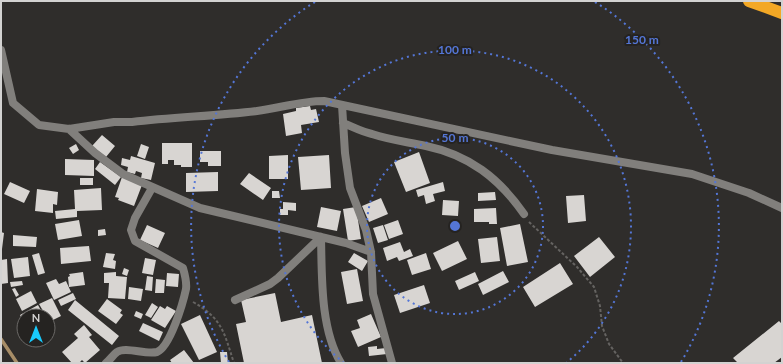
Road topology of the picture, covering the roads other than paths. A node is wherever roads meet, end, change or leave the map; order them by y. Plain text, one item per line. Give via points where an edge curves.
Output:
1 (749, 1) edge
2 (782, 13) edge
3 (1, 50) edge
4 (342, 105) junction
5 (343, 123) junction
6 (69, 129) junction
7 (152, 188) junction
8 (782, 208) edge
9 (524, 214) road end
10 (321, 237) junction
11 (371, 252) junction
12 (235, 300) dead end
13 (106, 363) edge
14 (341, 363) edge
15 (392, 363) edge

1 - 2 highway
3 - 6 street via 13,103 39,126
4 - 5 street
4 - 6 street via 311,101 259,110 114,122
4 - 8 street via 552,150 692,174
5 - 9 street via 371,134 449,152 468,161 493,177
5 - 11 street via 344,152 350,188 366,230
6 - 7 street via 123,174
7 - 10 street via 200,208
7 - 13 street via 135,218 131,230 134,241 183,268 186,288 176,323 167,342 158,351 124,350
10 - 11 street
10 - 12 street via 270,284
10 - 14 street via 323,298 327,324
11 - 15 street via 373,294

